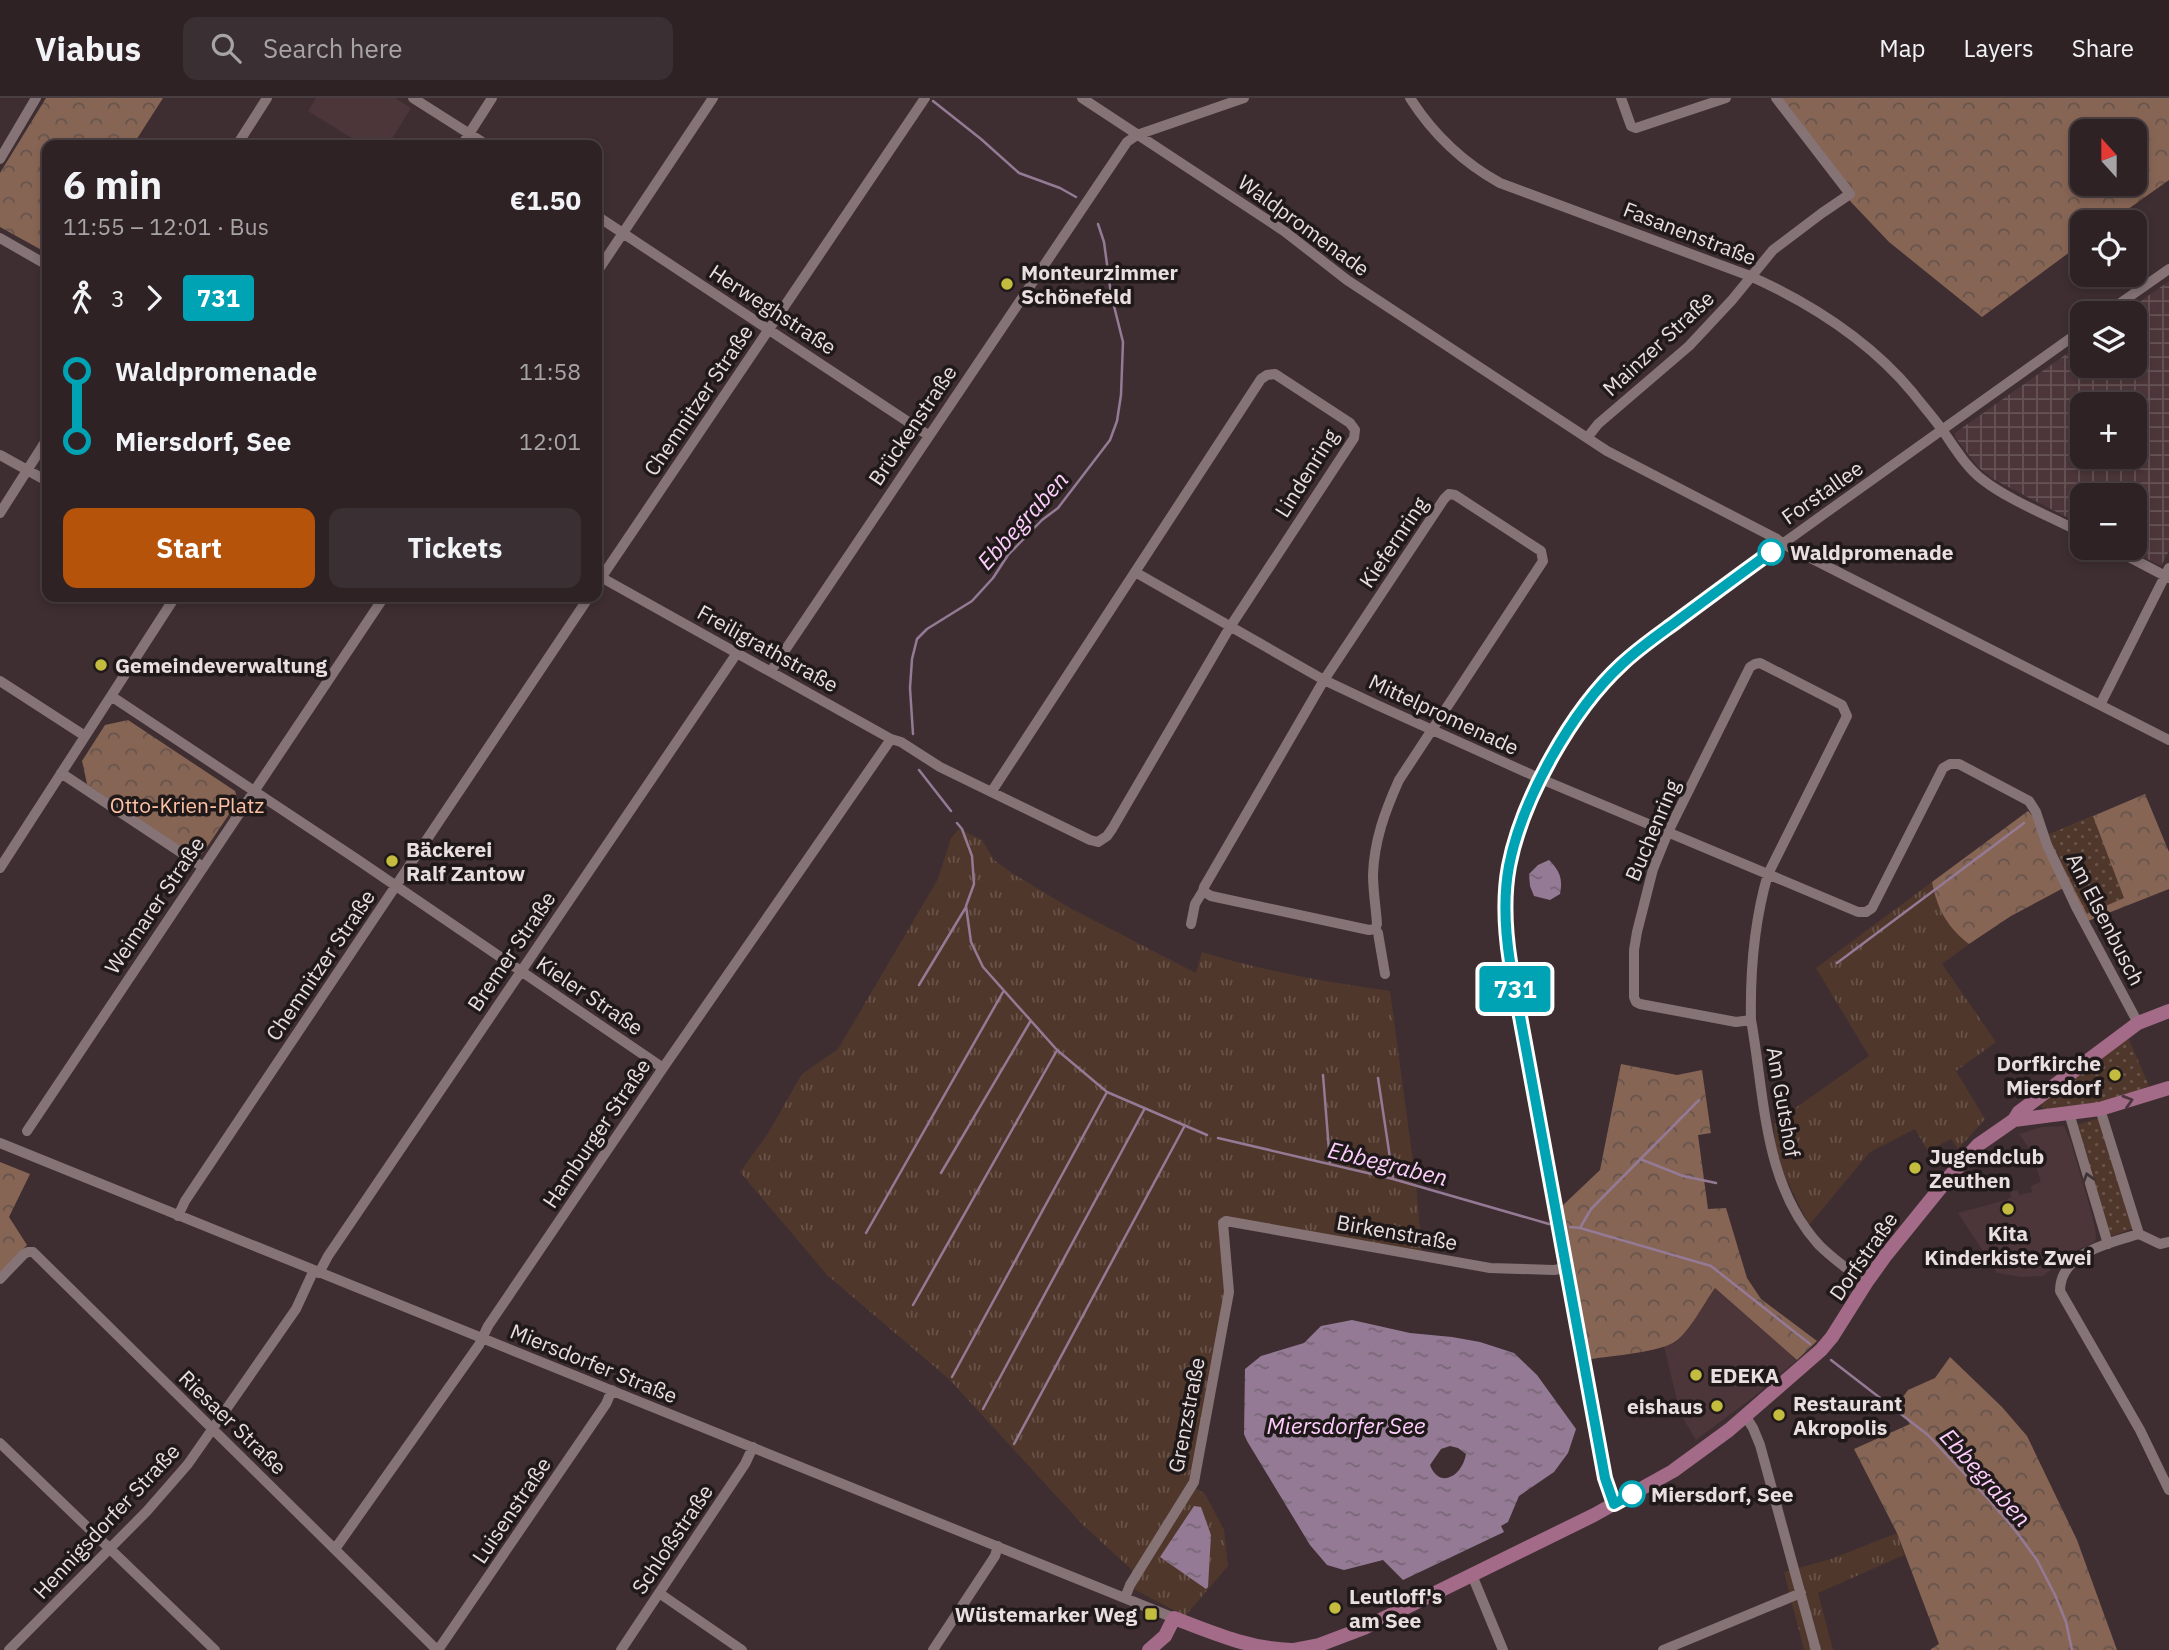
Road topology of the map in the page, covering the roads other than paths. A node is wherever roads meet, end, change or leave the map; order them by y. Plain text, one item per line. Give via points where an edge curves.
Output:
1 (36, 98) edge
2 (267, 98) edge
3 (413, 98) edge
4 (492, 98) edge
5 (713, 98) edge
6 (925, 98) edge
7 (1082, 98) edge
8 (1244, 98) edge
9 (1410, 98) edge
10 (1621, 98) edge
11 (1726, 98) edge
12 (1776, 98) edge
13 (469, 134) junction
14 (1137, 135) junction
15 (240, 140) edge
16 (465, 140) edge
17 (479, 140) edge
18 (0, 159) edge
19 (602, 219) edge
20 (622, 233) junction
21 (0, 238) edge
22 (42, 262) edge
23 (602, 264) edge
24 (2169, 270) edge
25 (1750, 276) junction
26 (2124, 301) edge
27 (769, 328) junction
28 (2070, 339) edge
29 (1942, 430) junction
30 (928, 435) junction
31 (1587, 438) junction
32 (42, 447) edge
33 (0, 455) edge
34 (28, 470) junction
35 (42, 478) edge
36 (0, 513) edge
37 (2070, 527) edge
38 (1783, 544) junction
39 (2138, 560) edge
40 (1135, 572) junction
41 (602, 573) edge
42 (2168, 574) edge
43 (602, 581) edge
44 (172, 602) edge
45 (381, 602) edge
46 (586, 602) edge
47 (1230, 627) junction
48 (737, 653) junction
49 (771, 671) junction
50 (1324, 680) junction
51 (0, 681) edge
52 (111, 696) junction
53 (2100, 705) junction
54 (1431, 730) junction
55 (85, 736) junction
56 (891, 739) junction
57 (2169, 740) edge
58 (920, 755) joint
59 (61, 773) junction
60 (1541, 779) junction
61 (992, 791) junction
62 (255, 792) junction
63 (1668, 832) junction
64 (203, 867) junction
65 (0, 868) edge
66 (1768, 874) junction
67 (397, 886) junction
68 (1203, 891) junction
69 (1866, 912) joint
70 (1191, 924) dead end
71 (1375, 929) junction
72 (521, 971) junction
73 (1385, 974) dead end
74 (2169, 1012) edge
75 (1751, 1020) junction
76 (2138, 1023) junction
77 (663, 1068) junction
78 (2169, 1088) edge
79 (2101, 1109) junction
80 (2069, 1113) junction
81 (2014, 1120) junction
82 (27, 1130) dead end
83 (0, 1143) edge
84 (178, 1216) junction
85 (1223, 1223) joint
86 (2139, 1234) junction
87 (2169, 1242) edge
88 (2108, 1244) junction
89 (1566, 1268) junction
90 (316, 1272) junction
91 (0, 1279) edge
92 (1866, 1283) junction
93 (482, 1338) junction
94 (612, 1390) junction
95 (1746, 1417) junction
96 (213, 1430) junction
97 (0, 1443) edge
98 (753, 1447) junction
99 (2169, 1490) edge
100 (1614, 1504) junction
101 (998, 1546) junction
102 (110, 1548) junction
103 (335, 1549) junction
104 (1472, 1575) junction
105 (659, 1593) junction
106 (1801, 1593) junction
107 (1125, 1598) junction
108 (1174, 1618) junction
109 (9, 1650) edge
110 (215, 1650) edge
111 (438, 1650) edge
112 (621, 1650) edge
113 (742, 1650) edge
114 (933, 1650) edge
115 (1149, 1650) edge
116 (1292, 1650) edge
117 (1503, 1650) edge
118 (1663, 1650) edge
119 (1816, 1650) edge

1 - 18 street
2 - 15 street
3 - 13 street
4 - 13 street
5 - 20 street
6 - 27 street, Chemnitzer Straße
7 - 14 street, Waldpromenade
8 - 14 street
9 - 25 street, Fasanenstraße via 1447,145 1500,183
10 - 11 street via 1631,126 1636,128
12 - 25 street, Mainzer Straße via 1850,194 1773,250
13 - 16 street
13 - 17 street
14 - 30 street, Brückenstraße via 1127,142
14 - 31 street, Waldpromenade
19 - 20 street, Herweghstraße
20 - 23 street
20 - 27 street, Herweghstraße
21 - 22 street
24 - 26 street
25 - 29 street, Fasanenstraße via 1822,312 1853,335 1902,381
25 - 31 street, Mainzer Straße via 1689,346
27 - 30 street, Herweghstraße
27 - 41 street, Chemnitzer Straße
28 - 29 street, Forstallee
29 - 37 street, Fasanenstraße via 1983,480
29 - 38 street, Forstallee
30 - 49 street, Brückenstraße
31 - 38 street, Waldpromenade
32 - 34 street
33 - 34 street
34 - 35 street
34 - 36 street
38 - 53 street, Waldpromenade
38 - 60 street, Forstallee via 1622,664 1585,706
39 - 42 street
40 - 47 street, Mittelpromenade
40 - 47 street, Lindenring via 1261,379 1275,374 1350,423 1354,438
40 - 61 street, Lindenring
42 - 53 street
43 - 48 street, Freiligrathstraße
44 - 52 street
45 - 62 street, Weimarer Straße
46 - 67 street, Chemnitzer Straße
47 - 50 street, Mittelpromenade
47 - 61 street, Lindenring via 1107,836 1098,842 1090,840
48 - 49 street, Freiligrathstraße
48 - 72 street, Bremer Straße
49 - 56 street, Freiligrathstraße
50 - 54 street, Mittelpromenade
50 - 54 street, Kiefernring via 1444,499 1455,495 1541,551 1543,561
50 - 68 street, Kiefernring
51 - 55 street
52 - 55 street
52 - 62 street, Kieler Straße
53 - 57 street, Waldpromenade
54 - 60 street, Mittelpromenade
54 - 71 street, Kiefernring via 1398,780 1381,825 1373,874
55 - 59 street
56 - 58 street, Freiligrathstraße
56 - 77 street, Hamburger Straße
58 - 61 street, Lindenring
59 - 64 street
59 - 65 street
60 - 63 street, Mittelpromenade
60 - 89 street, Forstallee via 1510,864 1506,925
62 - 64 street, Weimarer Straße
62 - 67 street, Kieler Straße
63 - 66 street, Mittelpromenade
63 - 66 street, Buchenring via 1750,667 1760,663 1842,705 1847,716
63 - 75 street, Buchenring via 1637,932 1636,1002 1736,1022
64 - 82 street, Weimarer Straße
66 - 69 street, Mittelpromenade
66 - 75 street, Buchenring via 1752,950
67 - 72 street, Kieler Straße
67 - 84 street, Chemnitzer Straße
68 - 70 street, Kiefernring
68 - 71 street via 1271,910
69 - 76 street, Am Elsenbusch via 1943,768 1959,764 2029,801 2076,907
71 - 73 street, Kiefernring
72 - 77 street, Kieler Straße
72 - 90 street, Bremer Straße
74 - 76 main road, Dorfstraße
75 - 92 street, Am Gutshof via 1779,1178 1817,1242
76 - 81 main road, Dorfstraße
77 - 93 street, Hamburger Straße
79 -> 78 main road, Dorfstraße
79 - 80 main road, Dorfstraße
79 - 86 street
80 - 81 main road, Dorfstraße
88 -> 80 street
81 - 92 main road, Dorfstraße via 1963,1161
83 - 84 street, Miersdorfer Straße
84 - 90 street, Miersdorfer Straße
85 - 89 street, Birkenstraße via 1490,1268
85 - 107 street, Grenzstraße via 1229,1292 1194,1482
86 - 87 street via 2160,1244
86 - 88 street
88 - 99 street via 2073,1262 2064,1271 2060,1291
89 - 100 street, Forstallee via 1605,1478
90 - 93 street, Miersdorfer Straße
90 - 96 street, Hennigsdorfer Straße
91 - 96 street, Riesaer Straße via 24,1254 33,1252
92 - 95 main road, Dorfstraße via 1821,1350
93 - 94 street, Miersdorfer Straße
93 - 103 street, Hamburger Straße
94 - 98 street, Miersdorfer Straße
94 - 111 street, Luisenstraße via 607,1404
95 - 100 main road, Dorfstraße via 1673,1471
95 - 106 street via 1760,1445
96 - 102 street, Hennigsdorfer Straße via 164,1492
96 - 103 street, Riesaer Straße
97 - 102 street
98 - 101 street, Miersdorfer Straße
98 - 105 street, Schloßstraße
100 - 104 main road, Dorfstraße
101 - 107 street, Miersdorfer Straße
101 - 114 street
102 - 109 street, Hennigsdorfer Straße
102 - 110 street
103 - 111 street, Riesaer Straße
104 - 116 main road, Dorfstraße via 1349,1635
104 - 117 street
105 - 112 street, Schloßstraße
105 - 113 street
106 - 118 street
106 - 119 street
107 - 108 street, Miersdorfer Straße
108 - 115 main road via 1165,1636
108 - 116 main road, Dorfstraße via 1248,1645

